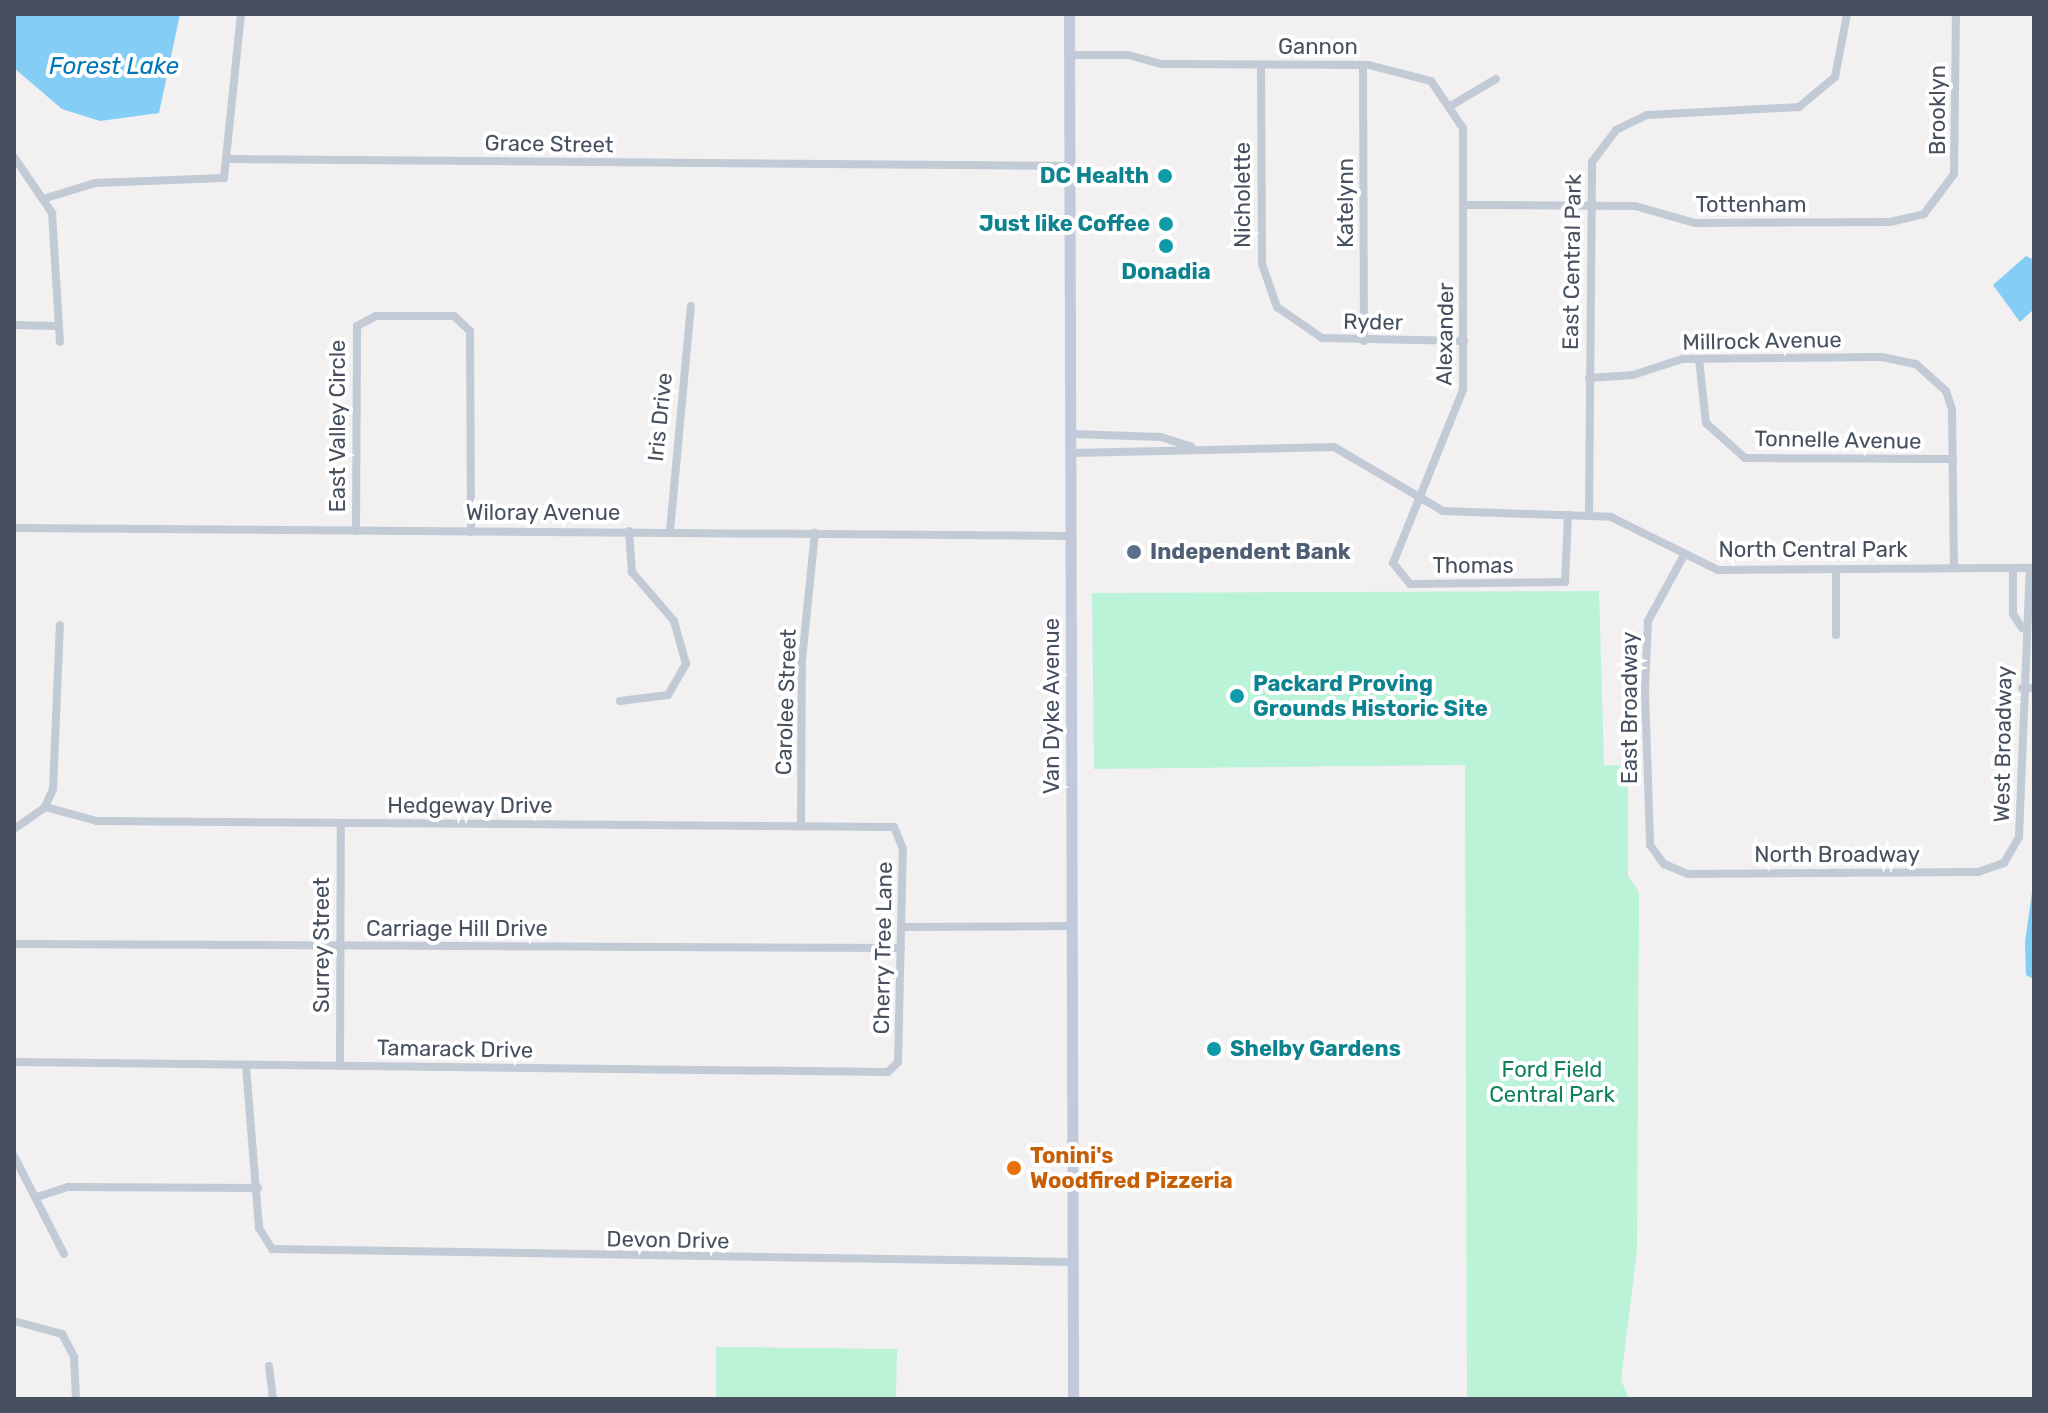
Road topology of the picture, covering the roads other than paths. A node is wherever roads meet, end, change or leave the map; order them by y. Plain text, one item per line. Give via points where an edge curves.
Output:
1 (241, 14) edge
2 (1069, 14) edge
3 (1847, 14) edge
4 (1956, 14) edge
5 (1069, 55) junction
6 (1261, 65) junction
7 (1363, 65) junction
8 (1496, 79) dead end
9 (1452, 105) junction
10 (14, 157) edge
11 (230, 159) junction
12 (1070, 166) junction
13 (46, 198) junction
14 (1939, 202) joint
15 (1464, 205) junction
16 (1588, 206) junction
17 (691, 306) dead end
18 (1286, 318) joint
19 (14, 325) edge
20 (55, 326) junction
21 (1364, 341) junction
22 (1464, 341) junction
23 (60, 342) dead end
24 (1699, 359) junction
25 (1589, 378) junction
26 (1072, 434) junction
27 (1192, 447) junction
28 (1072, 453) junction
29 (1953, 459) junction
30 (1416, 500) junction
31 (1568, 515) junction
32 (1589, 515) junction
33 (14, 528) edge
34 (356, 531) junction
35 (629, 531) junction
36 (670, 531) junction
37 (471, 532) junction
38 (815, 533) junction
39 (1072, 536) junction
40 (1683, 557) junction
41 (1954, 567) junction
42 (2013, 568) junction
43 (2032, 568) edge
44 (1836, 569) junction
45 (2030, 591) junction
46 (2013, 592) junction
47 (60, 625) dead end
48 (2022, 628) junction
49 (1836, 635) dead end
50 (2022, 688) junction
51 (2034, 688) edge
52 (620, 701) dead end
53 (45, 807) junction
54 (341, 824) junction
55 (801, 824) junction
56 (897, 828) joint
57 (14, 829) edge
58 (2009, 858) joint
59 (1664, 864) joint
60 (1071, 926) junction
61 (901, 927) junction
62 (14, 944) edge
63 (340, 946) junction
64 (901, 948) junction
65 (14, 1062) edge
66 (246, 1066) junction
67 (340, 1066) junction
68 (894, 1069) joint
69 (14, 1156) edge
70 (258, 1188) junction
71 (37, 1197) junction
72 (64, 1254) dead end
73 (1071, 1262) junction
74 (14, 1321) edge
75 (269, 1366) dead end
76 (76, 1399) edge
77 (273, 1399) edge
78 (1073, 1399) edge

1 - 11 street
2 - 5 main road, Van Dyke Avenue
3 - 16 street, East Central Park via 1842,60 1817,96 1781,112 1631,121 1608,137 1592,162
4 - 14 street, Brooklyn via 1957,156 1951,187
5 - 6 street, Gannon
5 - 12 main road, Van Dyke Avenue
6 - 7 street, Gannon
6 - 18 street, Nicholette via 1262,264
7 - 9 street, Gannon via 1408,70
7 - 21 street, Katelynn
8 - 9 street
9 - 15 street via 1463,128
10 - 13 street
11 - 12 street, Grace Street
11 - 13 street via 215,183 95,183
12 - 26 main road, Van Dyke Avenue
13 - 20 street via 56,230
14 - 16 street, Tottenham via 1907,220 1875,222 1676,223 1635,206
15 - 16 street, Tottenham
15 - 22 street, Alexander
16 - 25 street, East Central Park
17 - 36 street, Iris Drive
18 - 21 street, Ryder via 1322,338
19 - 20 street
20 - 23 street
21 - 22 street, Ryder
22 - 30 street, Alexander via 1461,404
24 - 25 street, Millrock Avenue
24 - 29 street, Tonnelle Avenue via 1706,423 1745,458
24 - 29 street, Millrock Avenue via 1892,357 1935,378 1952,410
25 - 32 street, East Central Park
26 - 27 street, North Central Park via 1161,437
26 - 28 main road, Van Dyke Avenue
27 - 28 street, North Central Park
27 - 30 street, North Central Park via 1334,447 1369,463
28 - 39 main road, Van Dyke Avenue
29 - 41 street
30 - 31 street, North Central Park via 1443,511
30 - 31 street, Thomas via 1393,563 1402,583 1410,584 1565,582
31 - 32 street, North Central Park
32 - 40 street, North Central Park via 1619,521
33 - 34 street, Wiloray Avenue
34 - 37 street, Wiloray Avenue
34 - 37 street, East Valley Circle via 359,323 376,316 467,322
35 - 36 street, Wiloray Avenue
35 - 37 street, Wiloray Avenue
35 - 52 street via 632,572 674,621 686,664 668,695
36 - 38 street, Wiloray Avenue
38 - 39 street, Wiloray Avenue
38 - 55 street, Carolee Street via 802,660
39 - 60 main road, Van Dyke Avenue
40 - 44 street, North Central Park via 1718,570
40 - 59 street, East Broadway via 1646,629 1648,830
41 - 42 street, North Central Park
41 - 44 street, North Central Park
42 - 43 street, North Central Park
42 - 46 street, West Broadway
43 - 45 street, West Broadway
44 - 49 street
45 - 46 street
45 - 48 street, West Broadway
46 - 48 street, West Broadway
47 - 53 street via 55,781
48 - 50 street, West Broadway
50 - 51 street
50 - 58 street, West Broadway via 2019,837
53 - 54 street, Hedgeway Drive via 97,821
53 - 57 street
54 - 55 street, Hedgeway Drive
54 - 63 street, Surrey Street
55 - 56 street, Hedgeway Drive
56 - 61 street, Cherry Tree Lane
58 - 59 street, North Broadway via 1984,872 1947,873 1698,874
60 - 61 street
60 - 73 main road, Van Dyke Avenue
61 - 64 street, Cherry Tree Lane
62 - 63 street, Carriage Hill Drive
63 - 64 street, Carriage Hill Drive
63 - 67 street, Surrey Street
64 - 68 street, Cherry Tree Lane
65 - 66 street, Tamarack Drive
66 - 67 street, Tamarack Drive
66 - 70 street
67 - 68 street, Tamarack Drive
69 - 71 street
70 - 71 street via 68,1187
70 - 73 street, Devon Drive via 265,1246 405,1255
71 - 72 street
73 - 78 main road, Van Dyke Avenue
74 - 76 street via 62,1334 73,1352
75 - 77 street

